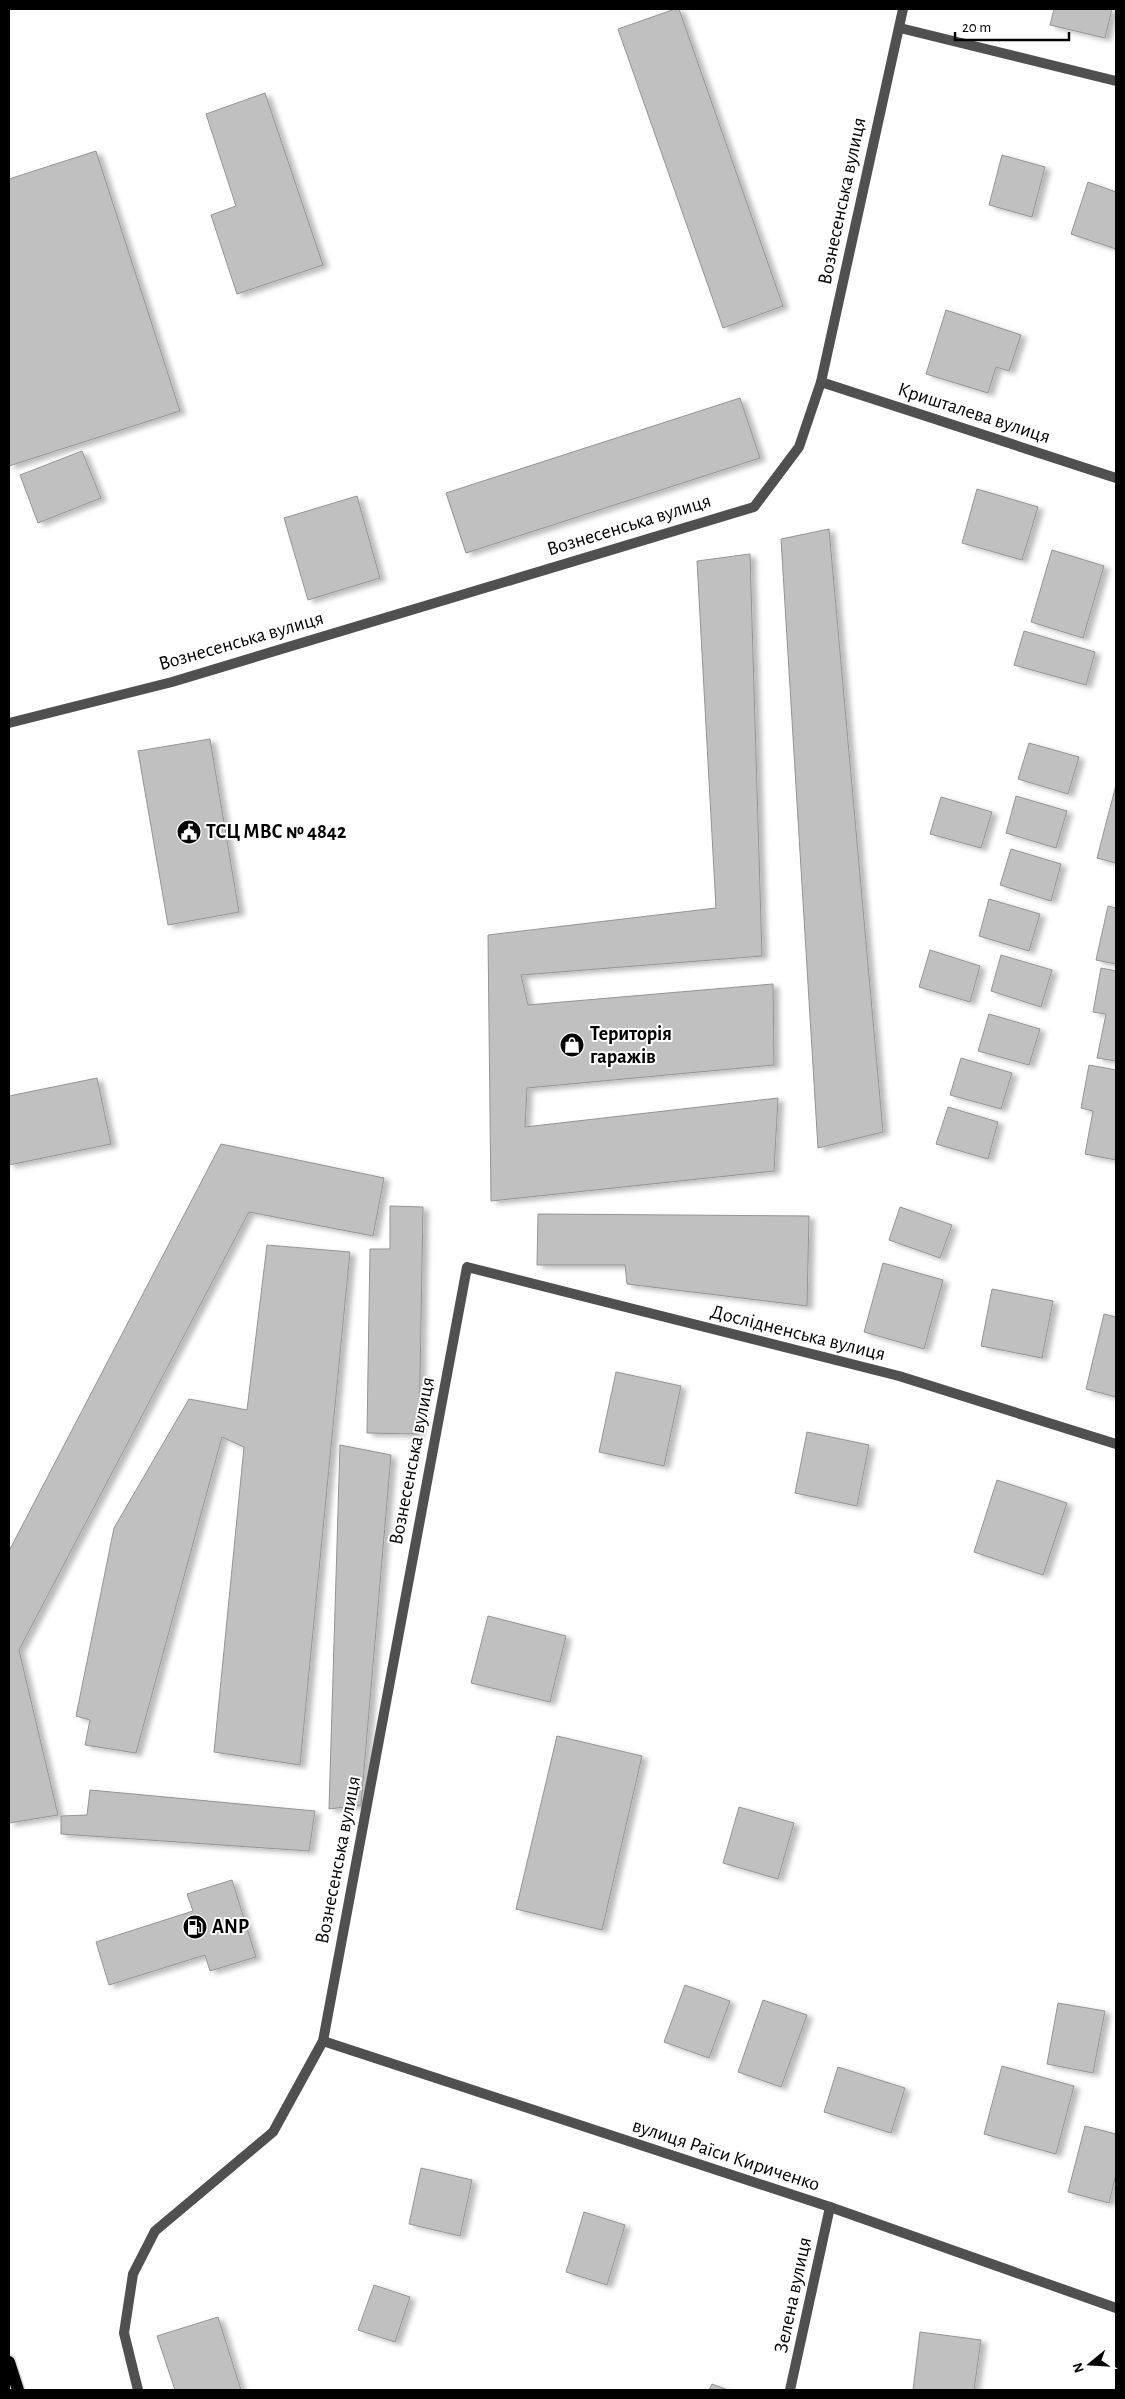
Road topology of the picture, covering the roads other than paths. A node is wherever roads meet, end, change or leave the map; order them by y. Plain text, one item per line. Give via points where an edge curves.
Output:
1 (903, 9) edge
2 (900, 28) junction
3 (1116, 81) edge
4 (821, 382) junction
5 (1116, 478) edge
6 (9, 723) edge
7 (467, 1267) joint
8 (1116, 1444) edge
9 (323, 2041) junction
10 (830, 2207) junction
11 (1116, 2308) edge
12 (9, 2362) edge
13 (18, 2390) edge
14 (138, 2390) edge
15 (790, 2390) edge

1 - 2 street, Вознесенська вулиця
2 - 3 street
2 - 4 street, Вознесенська вулиця
4 - 5 street, Кришталева вулиця
4 - 6 street, Вознесенська вулиця via 800,447 754,507 172,682
7 - 8 street, Дослідненська вулиця via 899,1376
7 - 9 street, Вознесенська вулиця
9 - 10 street, вулиця Раїси Кириченко
9 - 14 street, Вознесенська вулиця via 273,2132 155,2231 133,2274 124,2333
10 - 11 street, вулиця Раїси Кириченко
10 - 15 street, Зелена вулиця
12 - 13 main road

